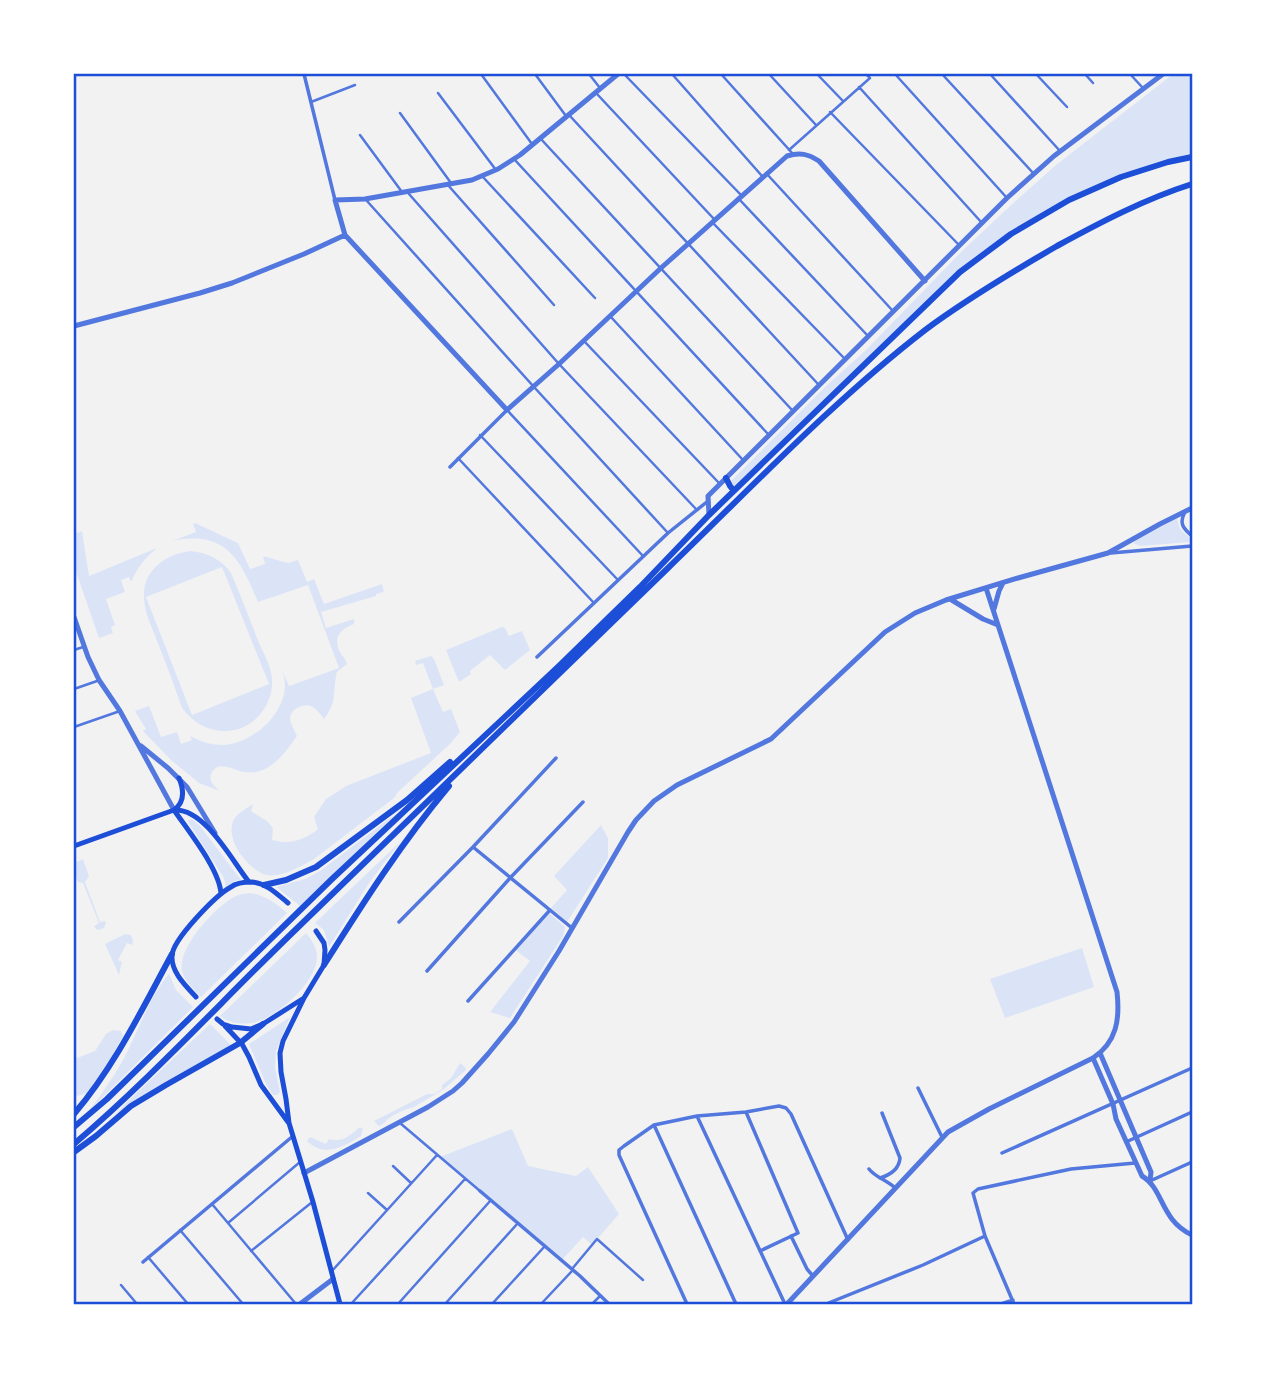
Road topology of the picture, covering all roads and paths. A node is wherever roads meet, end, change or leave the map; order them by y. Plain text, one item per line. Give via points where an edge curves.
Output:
1 (304, 74) edge
2 (481, 74) edge
3 (536, 74) edge
4 (589, 74) edge
5 (618, 74) edge
6 (624, 74) edge
7 (672, 74) edge
8 (721, 74) edge
9 (769, 74) edge
10 (817, 74) edge
11 (866, 74) edge
12 (895, 74) edge
13 (942, 74) edge
14 (990, 74) edge
15 (1036, 74) edge
16 (1085, 74) edge
17 (1130, 74) edge
18 (1163, 74) edge
19 (1093, 83) dead end
20 (355, 85) dead end
21 (859, 87) junction
22 (1144, 89) junction
23 (597, 90) junction
24 (438, 93) dead end
25 (843, 101) junction
26 (311, 102) junction
27 (1067, 107) dead end
28 (831, 112) junction
29 (400, 114) dead end
30 (567, 115) junction
31 (816, 125) junction
32 (360, 135) dead end
33 (540, 138) junction
34 (532, 144) junction
35 (1060, 151) junction
36 (791, 152) junction
37 (1192, 157) edge
38 (514, 159) junction
39 (496, 170) junction
40 (1034, 174) junction
41 (764, 175) junction
42 (482, 176) junction
43 (449, 184) junction
44 (1192, 184) edge
45 (404, 192) junction
46 (740, 197) junction
47 (1007, 198) junction
48 (365, 199) junction
49 (335, 200) junction
50 (714, 221) junction
51 (982, 223) junction
52 (345, 235) junction
53 (689, 243) junction
54 (959, 245) junction
55 (661, 268) junction
56 (925, 281) junction
57 (636, 291) junction
58 (595, 298) dead end
59 (554, 305) dead end
60 (893, 312) junction
61 (610, 316) junction
62 (74, 327) edge
63 (869, 337) junction
64 (584, 341) junction
65 (845, 360) junction
66 (559, 364) junction
67 (820, 385) junction
68 (534, 387) junction
69 (507, 410) junction
70 (794, 411) junction
71 (480, 435) junction
72 (769, 435) junction
73 (458, 458) junction
74 (744, 460) junction
75 (450, 467) dead end
76 (726, 478) junction
77 (720, 485) junction
78 (734, 491) junction
79 (708, 501) junction
80 (1192, 508) edge
81 (696, 509) junction
82 (1185, 512) junction
83 (709, 515) junction
84 (668, 533) junction
85 (1192, 536) edge
86 (1192, 546) edge
87 (1108, 553) junction
88 (644, 556) junction
89 (618, 580) junction
90 (1004, 582) junction
91 (986, 588) junction
92 (950, 599) junction
93 (594, 603) junction
94 (994, 610) junction
95 (74, 617) edge
96 (998, 625) junction
97 (83, 647) junction
98 (74, 650) edge
99 (537, 657) dead end
100 (99, 680) junction
101 (74, 689) edge
102 (120, 712) junction
103 (74, 727) edge
104 (485, 735) junction
105 (136, 741) junction
106 (556, 758) dead end
107 (468, 762) junction
108 (179, 778) junction
109 (583, 802) dead end
110 (174, 810) junction
111 (221, 844) junction
112 (74, 846) edge
113 (473, 847) junction
114 (510, 877) junction
115 (249, 882) junction
116 (264, 885) junction
117 (221, 894) junction
118 (288, 903) dead end
119 (550, 910) junction
120 (399, 922) dead end
121 (572, 928) junction
122 (316, 931) dead end
123 (172, 954) junction
124 (324, 965) junction
125 (426, 971) dead end
126 (196, 997) dead end
127 (304, 998) junction
128 (468, 1002) dead end
129 (217, 1019) dead end
130 (223, 1024) junction
131 (263, 1024) junction
132 (240, 1043) junction
133 (1100, 1053) junction
134 (1093, 1058) junction
135 (1192, 1068) edge
136 (918, 1088) dead end
137 (1121, 1101) junction
138 (1113, 1104) junction
139 (746, 1112) junction
140 (1192, 1112) edge
141 (881, 1113) dead end
142 (74, 1114) edge
143 (697, 1115) junction
144 (400, 1123) junction
145 (289, 1124) junction
146 (654, 1125) junction
147 (74, 1127) edge
148 (292, 1136) junction
149 (942, 1137) junction
150 (1136, 1138) junction
151 (1126, 1142) junction
152 (74, 1144) edge
153 (74, 1152) edge
154 (1002, 1153) dead end
155 (437, 1155) junction
156 (300, 1162) junction
157 (1192, 1162) edge
158 (1135, 1163) junction
159 (393, 1166) dead end
160 (869, 1169) dead end
161 (304, 1174) junction
162 (880, 1178) junction
163 (465, 1179) junction
164 (1150, 1181) junction
165 (411, 1183) junction
166 (895, 1188) junction
167 (480, 1191) joint
168 (368, 1193) dead end
169 (491, 1200) junction
170 (313, 1202) junction
171 (212, 1204) junction
172 (387, 1210) junction
173 (228, 1223) junction
174 (518, 1223) junction
175 (180, 1230) junction
176 (1192, 1235) edge
177 (791, 1236) junction
178 (985, 1236) junction
179 (848, 1240) junction
180 (545, 1246) junction
181 (251, 1251) junction
182 (760, 1251) junction
183 (148, 1257) junction
184 (143, 1262) dead end
185 (573, 1269) junction
186 (331, 1272) junction
187 (813, 1276) junction
188 (333, 1279) junction
189 (643, 1280) dead end
190 (121, 1285) dead end
191 (600, 1296) junction
192 (1013, 1302) edge
193 (832, 1303) edge
194 (137, 1304) edge
195 (188, 1304) edge
196 (243, 1304) edge
197 (298, 1304) edge
198 (340, 1304) edge
199 (351, 1304) edge
200 (398, 1304) edge
201 (445, 1304) edge
202 (492, 1304) edge
203 (541, 1304) edge
204 (592, 1304) edge
205 (609, 1304) edge
206 (687, 1304) edge
207 (736, 1304) edge
208 (786, 1304) edge
209 (826, 1304) edge
210 (1001, 1304) edge

1 - 26 street
2 - 34 street
3 - 30 street
4 - 23 street
5 - 23 street
6 - 46 street
7 - 41 street
8 - 36 street
9 - 31 street
10 - 25 street
11 - 21 street via 870,78
12 - 47 street
13 - 40 street
14 - 35 street
15 - 27 street
16 - 19 street
17 - 22 street
18 - 22 street
20 - 26 street
21 - 25 street
21 - 51 street
22 - 35 street
23 - 30 street
23 - 50 street
24 - 39 street
25 - 28 street
26 - 49 street
28 - 31 street
28 - 54 street
29 - 43 street
30 - 33 street
30 - 53 street
31 - 36 street
32 - 45 street
33 - 34 street
33 - 55 street
34 - 38 street
35 - 40 street
36 - 41 street
36 - 56 street via 819,161
37 - 78 highway via 1095,188 983,253
38 - 39 street
38 - 57 street
39 - 42 street
40 - 47 street
41 - 46 street
41 - 60 street
42 - 43 street
42 - 58 street
43 - 45 street
43 - 59 street
44 - 107 highway via 1134,206 1066,241 923,332 830,411
45 - 48 street
45 - 66 street
46 - 50 street
46 - 63 street
47 - 51 street
48 - 49 street
48 - 68 street
49 - 52 street
50 - 53 street
50 - 65 street
51 - 54 street
52 - 62 street via 232,283
52 - 69 street
53 - 55 street
53 - 67 street
54 - 56 street
55 - 57 street
55 - 70 street
56 - 60 street
57 - 61 street
57 - 72 street
60 - 63 street
61 - 64 street
61 - 74 street
63 - 65 street
64 - 66 street
64 - 77 street
65 - 67 street
66 - 68 street
66 - 81 street
67 - 70 street
68 - 69 street
68 - 84 street
69 - 71 street
69 - 88 street
70 - 72 street
71 - 73 street
71 - 89 street
72 - 74 street
73 - 75 street
73 - 93 street
74 - 76 street
76 - 77 street
76 - 78 highway
77 - 79 street
78 - 83 highway
79 - 81 street
79 - 83 street
80 - 82 street
81 - 84 street
82 - 85 street via 1182,524
82 - 87 street
83 - 104 highway
84 - 88 street
86 - 87 street
87 - 90 street
88 - 89 street
89 - 93 street
90 - 91 street
90 - 94 street
91 - 92 street
91 - 94 street
92 - 96 street
92 - 121 street via 885,632 771,739 654,801 628,832
93 - 99 street
94 - 96 street
95 - 97 street
96 - 133 street via 1117,992 1115,1029
97 - 98 street
97 - 100 street
100 - 101 street
100 - 102 street
102 - 103 street
102 - 105 street
104 - 116 highway via 316,867
104 - 147 highway
105 - 108 street
105 - 110 street
106 - 113 street
107 - 124 highway via 416,825
107 - 152 highway
108 - 110 main road via 183,791
108 - 111 street
109 - 114 street
110 - 111 main road via 192,815
110 - 112 main road
110 - 117 main road via 214,871
111 - 115 main road
113 - 114 street
113 - 120 street
114 - 119 street
114 - 125 street
115 - 116 main road
115 - 117 main road
116 - 118 main road
117 - 123 main road via 185,931
119 - 121 street
119 - 128 street
121 - 144 street via 522,1011 488,1055 453,1091
122 - 124 main road via 324,943
123 - 126 main road via 181,981
123 - 142 highway via 124,1045
124 - 127 main road
127 - 131 main road
127 - 145 main road via 280,1053
129 - 130 main road
130 - 131 main road via 245,1029
130 - 132 main road
131 - 132 highway
132 - 145 main road via 261,1085
132 - 153 highway via 131,1107
133 - 134 street
133 - 137 street
134 - 138 street
134 - 149 street
135 - 137 street
136 - 149 street
137 - 138 street
137 - 150 street
138 - 151 street
138 - 154 street
139 - 143 street
139 - 177 street via 798,1233
139 - 179 street via 779,1106 791,1114
140 - 150 street
141 - 162 street via 900,1158 895,1170
143 - 146 street
143 - 182 street
144 - 155 street
144 - 161 street
145 - 148 main road
146 - 206 street via 619,1150 619,1155
146 - 207 street
148 - 156 main road
148 - 171 street
149 - 166 street
150 - 151 street
150 - 164 street via 1151,1172
151 - 158 street
155 - 163 street
155 - 165 street
156 - 161 main road
156 - 173 street
157 - 164 street
158 - 164 street
158 - 178 street via 1071,1169 978,1189 974,1194
159 - 165 street
160 - 162 street
161 - 170 main road
162 - 166 street
163 - 167 street
163 - 199 street
164 - 176 street via 1170,1217
165 - 172 street
166 - 179 street
167 - 169 street
168 - 172 street
169 - 174 street
169 - 200 street
170 - 181 street
170 - 186 main road
171 - 173 street
171 - 175 street
172 - 186 street
173 - 181 street
174 - 180 street
174 - 201 street
175 - 183 street
175 - 196 street
177 - 182 street
177 - 187 street
178 - 192 street
178 - 193 street
179 - 187 street
180 - 185 street
180 - 202 street
181 - 197 street
182 - 208 street
183 - 184 street
183 - 195 street
185 - 189 street via 597,1239
185 - 191 street
185 - 203 street
186 - 188 main road
187 - 208 street
188 - 197 street
188 - 198 main road
190 - 194 street
191 - 204 street
191 - 205 street
192 - 210 street
193 - 209 street

